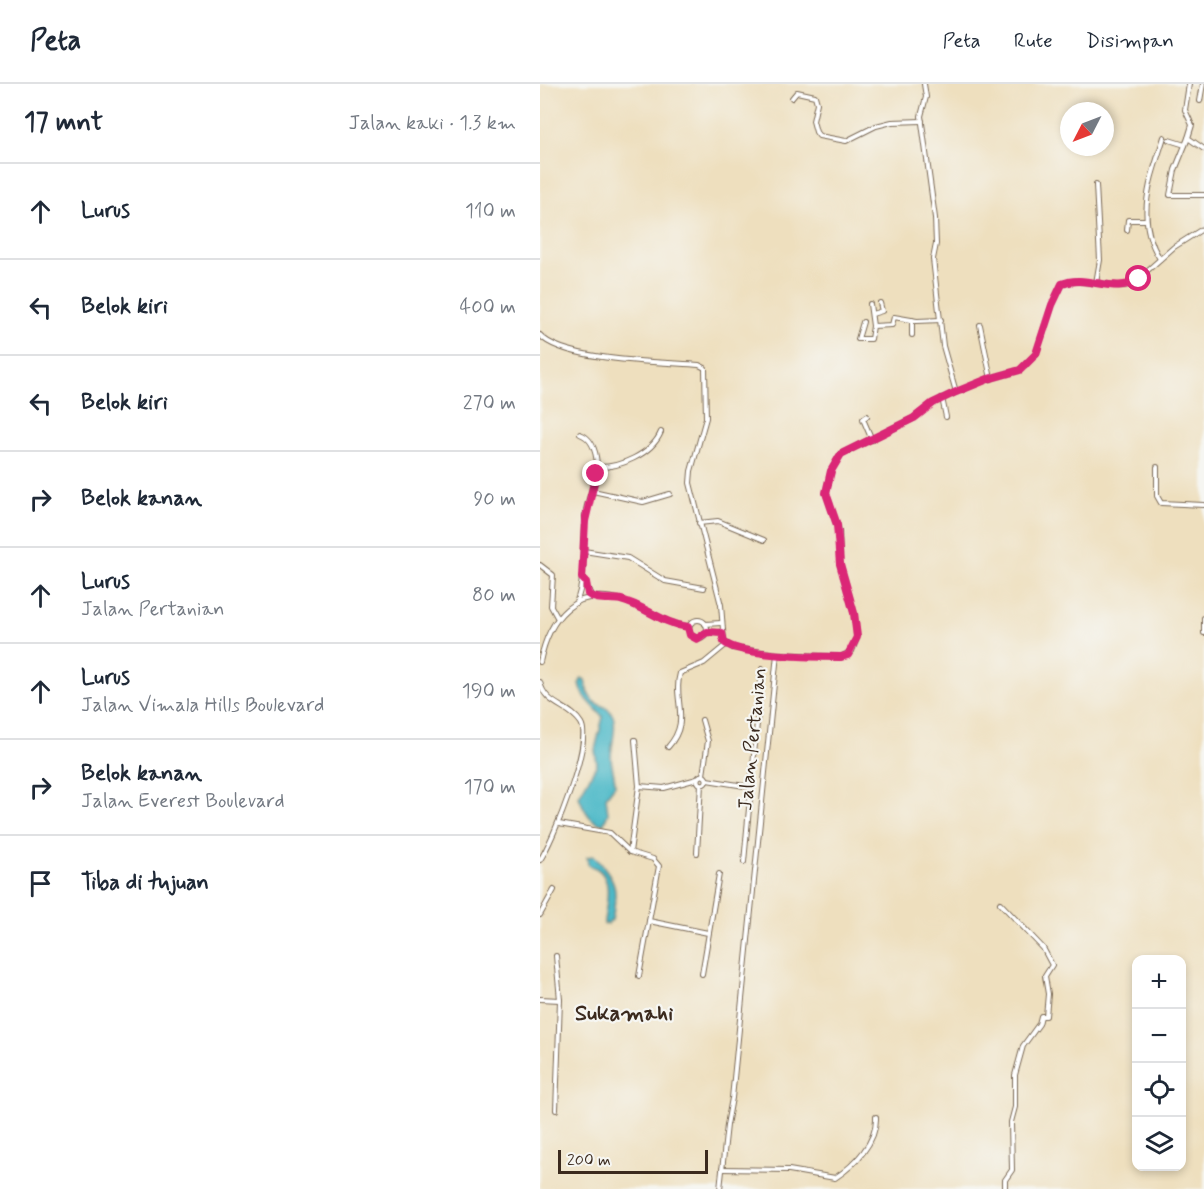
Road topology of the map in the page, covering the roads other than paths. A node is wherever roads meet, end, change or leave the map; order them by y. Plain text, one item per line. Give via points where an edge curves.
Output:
1 (924, 84) edge
2 (1189, 84) edge
3 (1203, 84) edge
4 (792, 98) dead end
5 (1200, 101) dead end
6 (922, 121) junction
7 (1164, 137) dead end
8 (1188, 138) junction
9 (1169, 140) dead end
10 (1185, 145) junction
11 (1204, 149) edge
12 (1096, 185) dead end
13 (1204, 195) edge
14 (1145, 220) junction
15 (1204, 228) edge
16 (1127, 230) dead end
17 (1160, 259) junction
18 (1096, 283) junction
19 (880, 303) dead end
20 (870, 304) dead end
21 (872, 314) junction
22 (912, 320) junction
23 (941, 320) junction
24 (862, 322) dead end
25 (873, 326) junction
26 (980, 326) dead end
27 (540, 335) edge
28 (912, 335) dead end
29 (992, 379) junction
30 (956, 392) junction
31 (942, 398) junction
32 (867, 416) dead end
33 (946, 417) dead end
34 (661, 432) dead end
35 (580, 434) dead end
36 (872, 440) junction
37 (597, 466) junction
38 (1157, 467) dead end
39 (593, 491) junction
40 (670, 494) dead end
41 (1204, 505) edge
42 (699, 523) junction
43 (764, 540) dead end
44 (584, 551) junction
45 (540, 565) edge
46 (582, 578) junction
47 (704, 588) dead end
48 (593, 598) junction
49 (576, 603) junction
50 (557, 617) junction
51 (1204, 618) edge
52 (721, 623) junction
53 (705, 624) junction
54 (688, 627) junction
55 (707, 632) junction
56 (722, 633) junction
57 (1204, 633) edge
58 (727, 644) junction
59 (777, 654) junction
60 (540, 662) edge
61 (762, 669) dead end
62 (540, 682) edge
63 (702, 720) dead end
64 (635, 740) dead end
65 (668, 747) dead end
66 (703, 775) junction
67 (697, 779) junction
68 (707, 780) junction
69 (701, 784) junction
70 (639, 786) junction
71 (751, 787) junction
72 (559, 824) junction
73 (630, 852) junction
74 (697, 853) dead end
75 (540, 860) edge
76 (744, 862) dead end
77 (719, 874) dead end
78 (554, 890) dead end
79 (1000, 903) dead end
80 (540, 915) edge
81 (649, 921) junction
82 (708, 933) junction
83 (556, 956) dead end
84 (702, 975) dead end
85 (639, 976) dead end
86 (540, 999) edge
87 (560, 1000) junction
88 (556, 1110) dead end
89 (876, 1117) dead end
90 (722, 1169) junction
91 (720, 1189) edge
92 (1005, 1189) edge

1 - 6 street
2 - 8 street via 1185,110 1192,125
3 - 5 street
4 - 6 street via 795,92 814,96 816,132 828,138 846,141 884,124
6 - 23 street via 935,218 933,260
7 - 14 street via 1149,179
8 - 10 street
8 - 11 street
9 - 10 street
10 - 13 street via 1170,195
12 - 18 street via 1100,260
14 - 16 street via 1128,220
14 - 17 street via 1150,242
15 - 17 street
17 - 18 street via 1131,285
18 - 29 street via 1076,281 1060,286 1036,354 1020,370
19 - 21 street via 882,311
20 - 21 street
21 - 25 street
22 - 23 street
22 - 25 street via 894,317 892,325
22 - 28 street
23 - 30 street via 944,350
24 - 25 street via 858,339 871,339
26 - 29 street
27 - 42 street via 557,347 584,354 705,368 706,418 690,478
29 - 30 street
30 - 31 street
31 - 33 street
31 - 36 street
32 - 36 street via 863,419
34 - 37 street via 636,457
35 - 37 street via 586,436 594,449
36 - 59 street via 836,459 826,493 839,531 840,564 854,613 855,645 848,655 841,657
37 - 39 street
38 - 41 street via 1157,496 1161,503
39 - 40 street via 643,502
39 - 44 street via 586,509
42 - 43 street via 718,522
42 - 52 street via 721,605
44 - 46 street
44 - 47 street via 628,558 665,581
45 - 50 street via 553,575 551,606
46 - 48 street
46 - 49 street
48 - 49 street
48 - 54 street via 624,601 668,623
49 - 50 street
50 - 60 street
51 - 57 street
52 - 53 street
52 - 56 street
53 - 54 street via 696,620
53 - 55 street
54 - 55 street via 690,635 697,639
55 - 56 street
56 - 58 street
58 - 59 street, Jalan Pertanian
58 - 65 street via 704,663 681,673 681,721
59 - 90 street, Jalan Pertanian
61 - 71 street
62 - 72 street via 548,698 577,719 584,733
63 - 66 street via 708,741
64 - 70 street
66 - 67 street
66 - 68 street
67 - 69 street
67 - 70 street via 664,788
68 - 69 street
68 - 71 street
69 - 74 street
70 - 73 street
71 - 76 street
72 - 73 street via 610,833
72 - 75 street
73 - 81 street via 653,859 659,866
77 - 82 street
78 - 80 street
79 - 92 street via 1043,948 1052,966 1045,976 1046,1016 1041,1016 1023,1046 1015,1075 1012,1170 1005,1180
81 - 82 street
81 - 85 street
82 - 84 street
83 - 87 street
86 - 87 street
87 - 88 street
89 - 90 street via 869,1144 835,1178 778,1169
90 - 91 street, Jalan Pertanian

